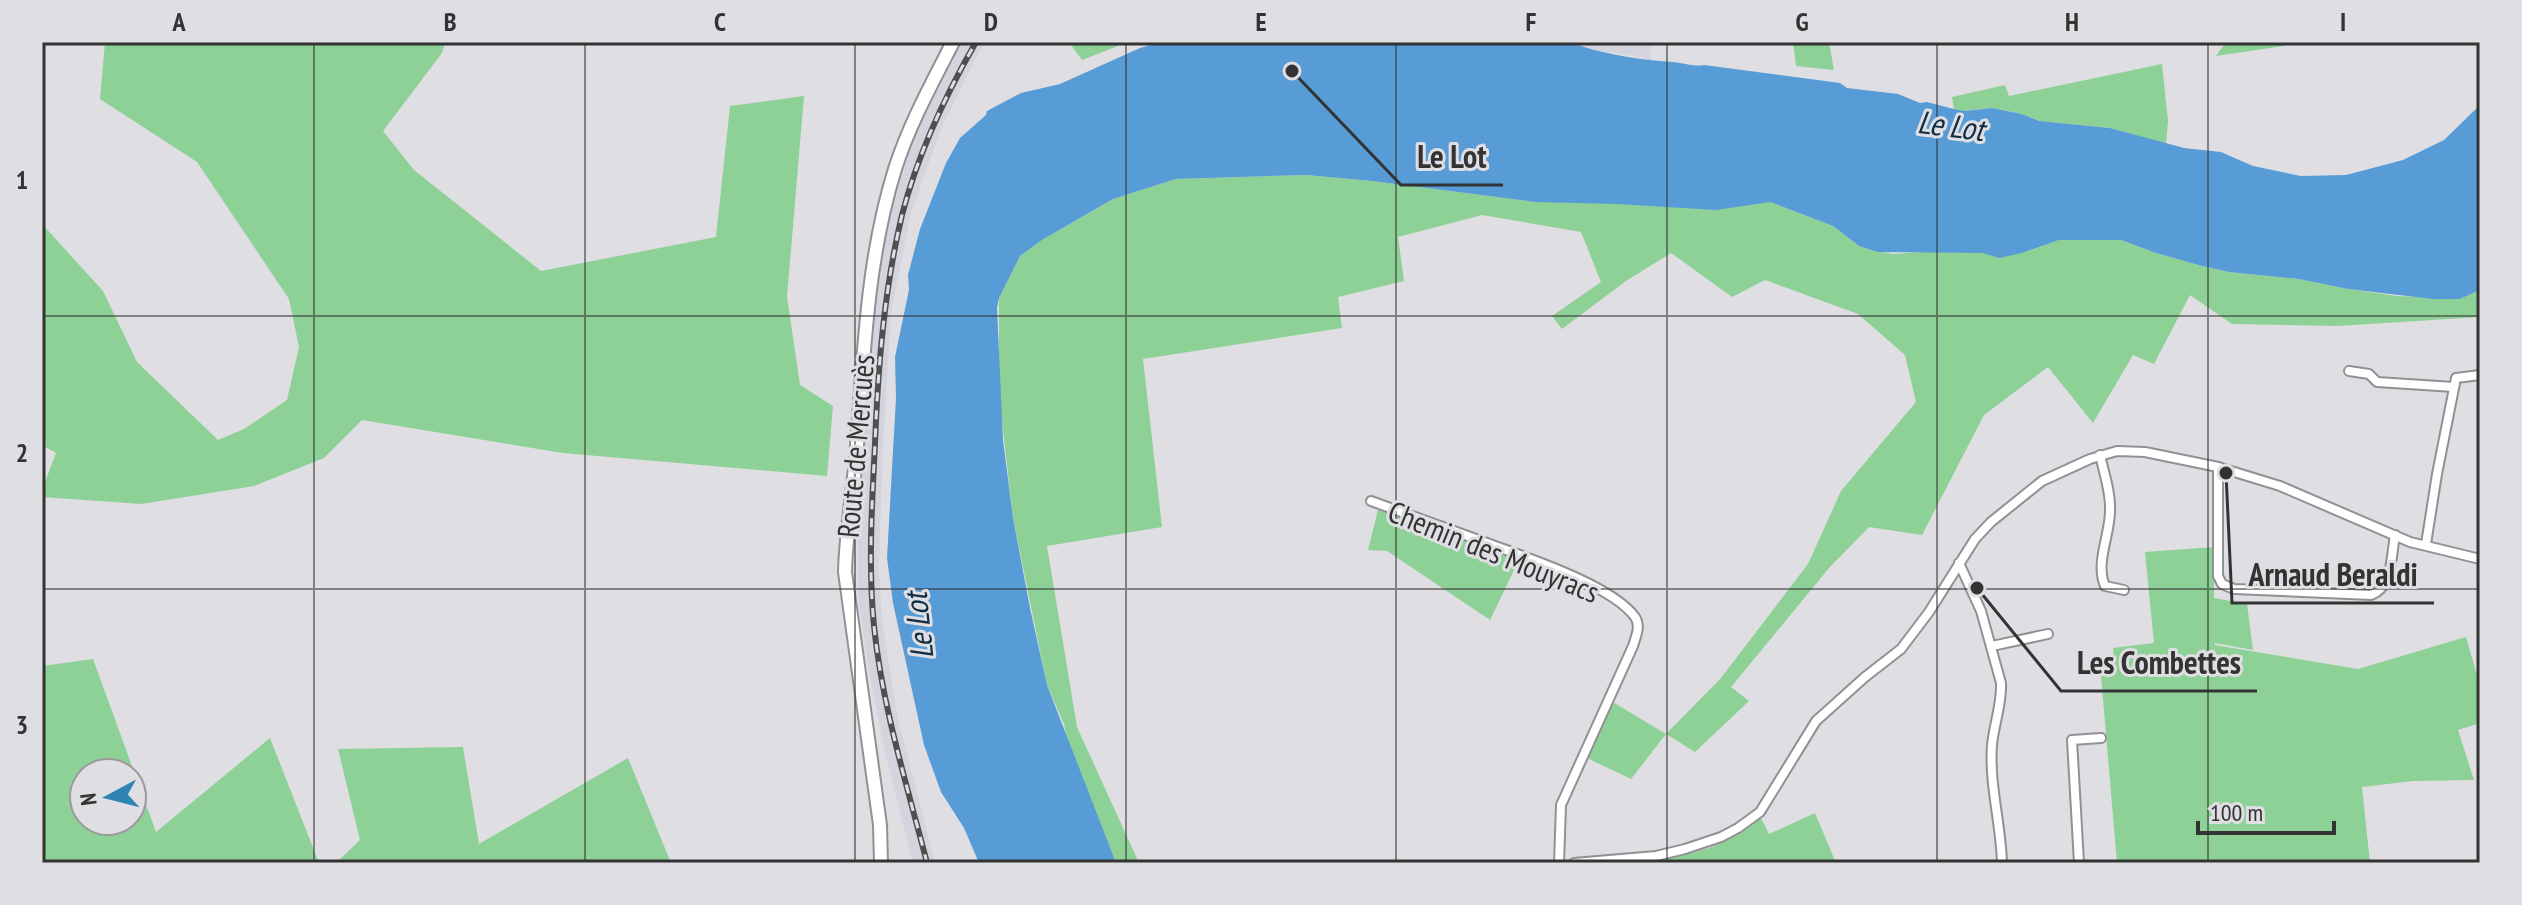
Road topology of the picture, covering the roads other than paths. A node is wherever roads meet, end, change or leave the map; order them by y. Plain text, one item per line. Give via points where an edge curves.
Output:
1 (953, 42) edge
2 (2349, 371) dead end
3 (2480, 375) edge
4 (2454, 387) junction
5 (2100, 455) junction
6 (2218, 467) junction
7 (1371, 501) dead end
8 (2395, 535) junction
9 (2426, 544) junction
10 (2480, 559) edge
11 (1959, 563) junction
12 (2124, 590) dead end
13 (2048, 634) dead end
14 (1992, 646) junction
15 (2101, 738) dead end
16 (881, 863) edge
17 (1559, 863) edge
18 (1574, 863) edge
19 (2002, 863) edge
20 (2079, 863) edge

1 - 16 main road, Route de Mercuès via 905,142 875,244 845,540
2 - 4 street via 2369,374 2377,382
3 - 4 street via 2456,378
4 - 9 street
5 - 6 street via 2145,452
5 - 11 street via 2023,495 1991,522
5 - 12 street via 2111,516 2103,582
6 - 8 street via 2280,486
6 - 8 street via 2218,576 2234,589 2380,592
7 - 17 street, Chemin des Mouyracs via 1552,567 1592,585 1636,619 1639,629 1633,646 1561,805
8 - 9 street
9 - 10 street
11 - 14 street
11 - 18 street via 1901,649 1816,721 1760,812 1738,828 1685,849
13 - 14 street
14 - 19 street via 2001,692 1992,745
15 - 20 street via 2072,740

